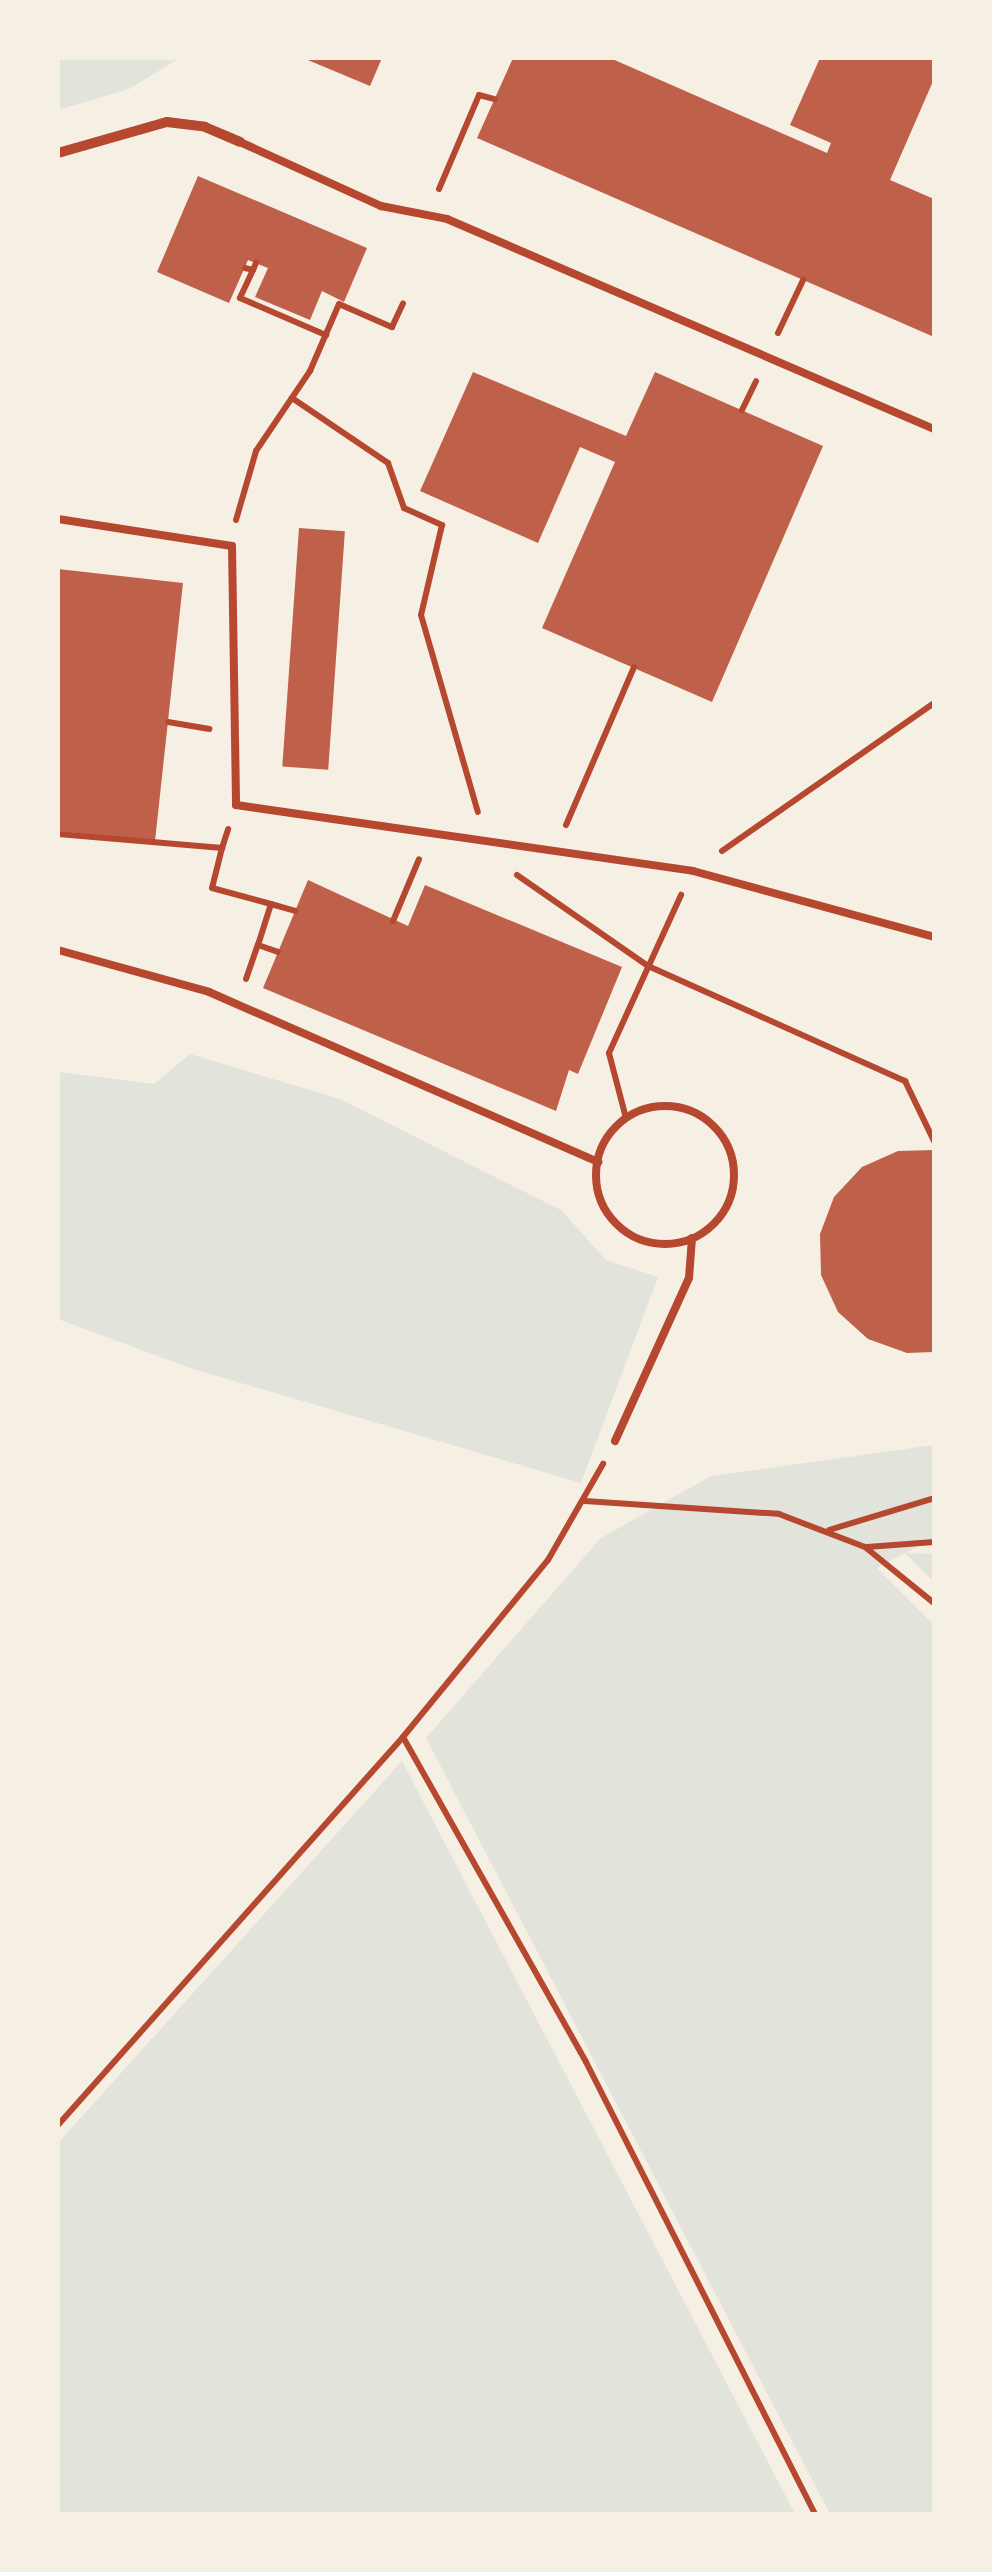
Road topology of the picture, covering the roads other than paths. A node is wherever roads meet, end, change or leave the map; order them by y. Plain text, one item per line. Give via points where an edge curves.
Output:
1 (240, 142) joint
2 (58, 153) edge
3 (934, 429) edge
4 (58, 519) edge
5 (934, 938) edge
6 (58, 950) edge
7 (598, 1162) junction
8 (692, 1238) junction
9 (614, 1442) road end

1 - 2 street via 205,126 167,122
1 - 3 lane
4 - 5 lane via 232,546 236,804 693,872
6 - 7 lane via 144,970 236,1003
7 - 8 lane via 602,1202 617,1224 652,1243
7 - 8 lane via 626,1118 651,1108 678,1108 702,1118 728,1148 734,1174 729,1201
8 - 9 lane via 689,1278

